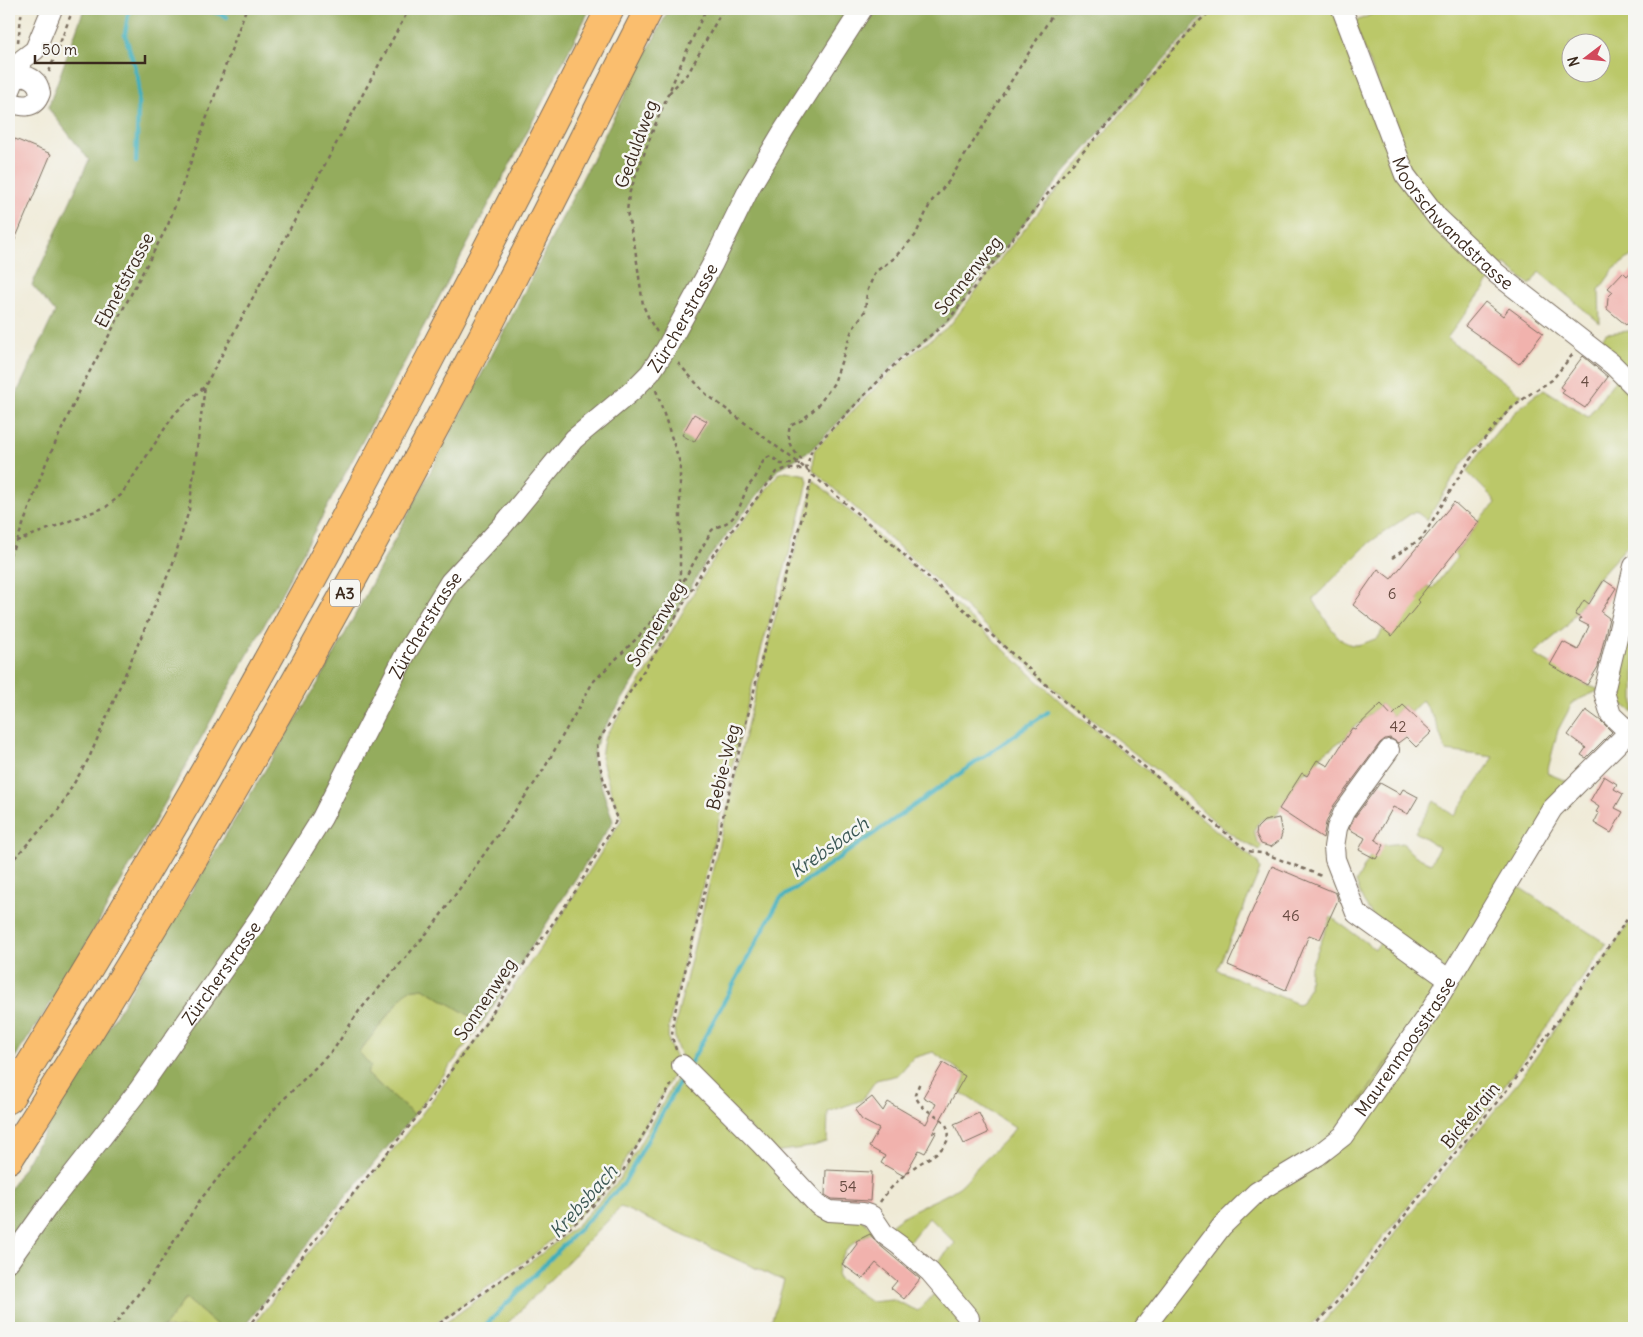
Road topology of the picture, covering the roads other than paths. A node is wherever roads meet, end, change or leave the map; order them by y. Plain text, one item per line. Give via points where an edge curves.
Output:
1 (52, 9) edge
2 (610, 9) edge
3 (649, 9) edge
4 (862, 9) edge
5 (1342, 9) edge
6 (17, 73) junction
7 (9, 93) edge
8 (9, 102) edge
9 (1634, 386) edge
10 (1634, 566) edge
11 (1632, 731) edge
12 (1389, 750) dead end
13 (1448, 979) junction
14 (682, 1065) road end
15 (9, 1099) edge
16 (9, 1159) edge
17 (9, 1260) edge
18 (972, 1325) edge
19 (1144, 1328) edge

1 - 6 street via 36,50 23,59
2 - 15 highway, A3 via 503,219 290,618 144,876
3 - 16 highway, A3 via 446,406 331,619 133,961
4 - 17 street, Zürcherstrasse via 751,185 712,265 650,373 574,439 504,524 450,582 406,653 322,818 260,917 138,1092
5 - 9 street, Moorschwandstrasse via 1405,175 1437,217 1497,274 1612,364
6 - 7 street
6 - 8 street via 33,79 40,93 34,103 24,106
10 - 11 street via 1604,692 1611,715
11 - 13 street, Maurenmoosstrasse via 1552,809
12 - 13 street via 1344,812 1337,828 1335,859 1356,913
13 - 19 street, Maurenmoosstrasse via 1343,1136 1318,1156 1257,1192 1243,1205 1222,1226
14 - 18 street via 818,1206 829,1211 872,1216 884,1234 930,1272

